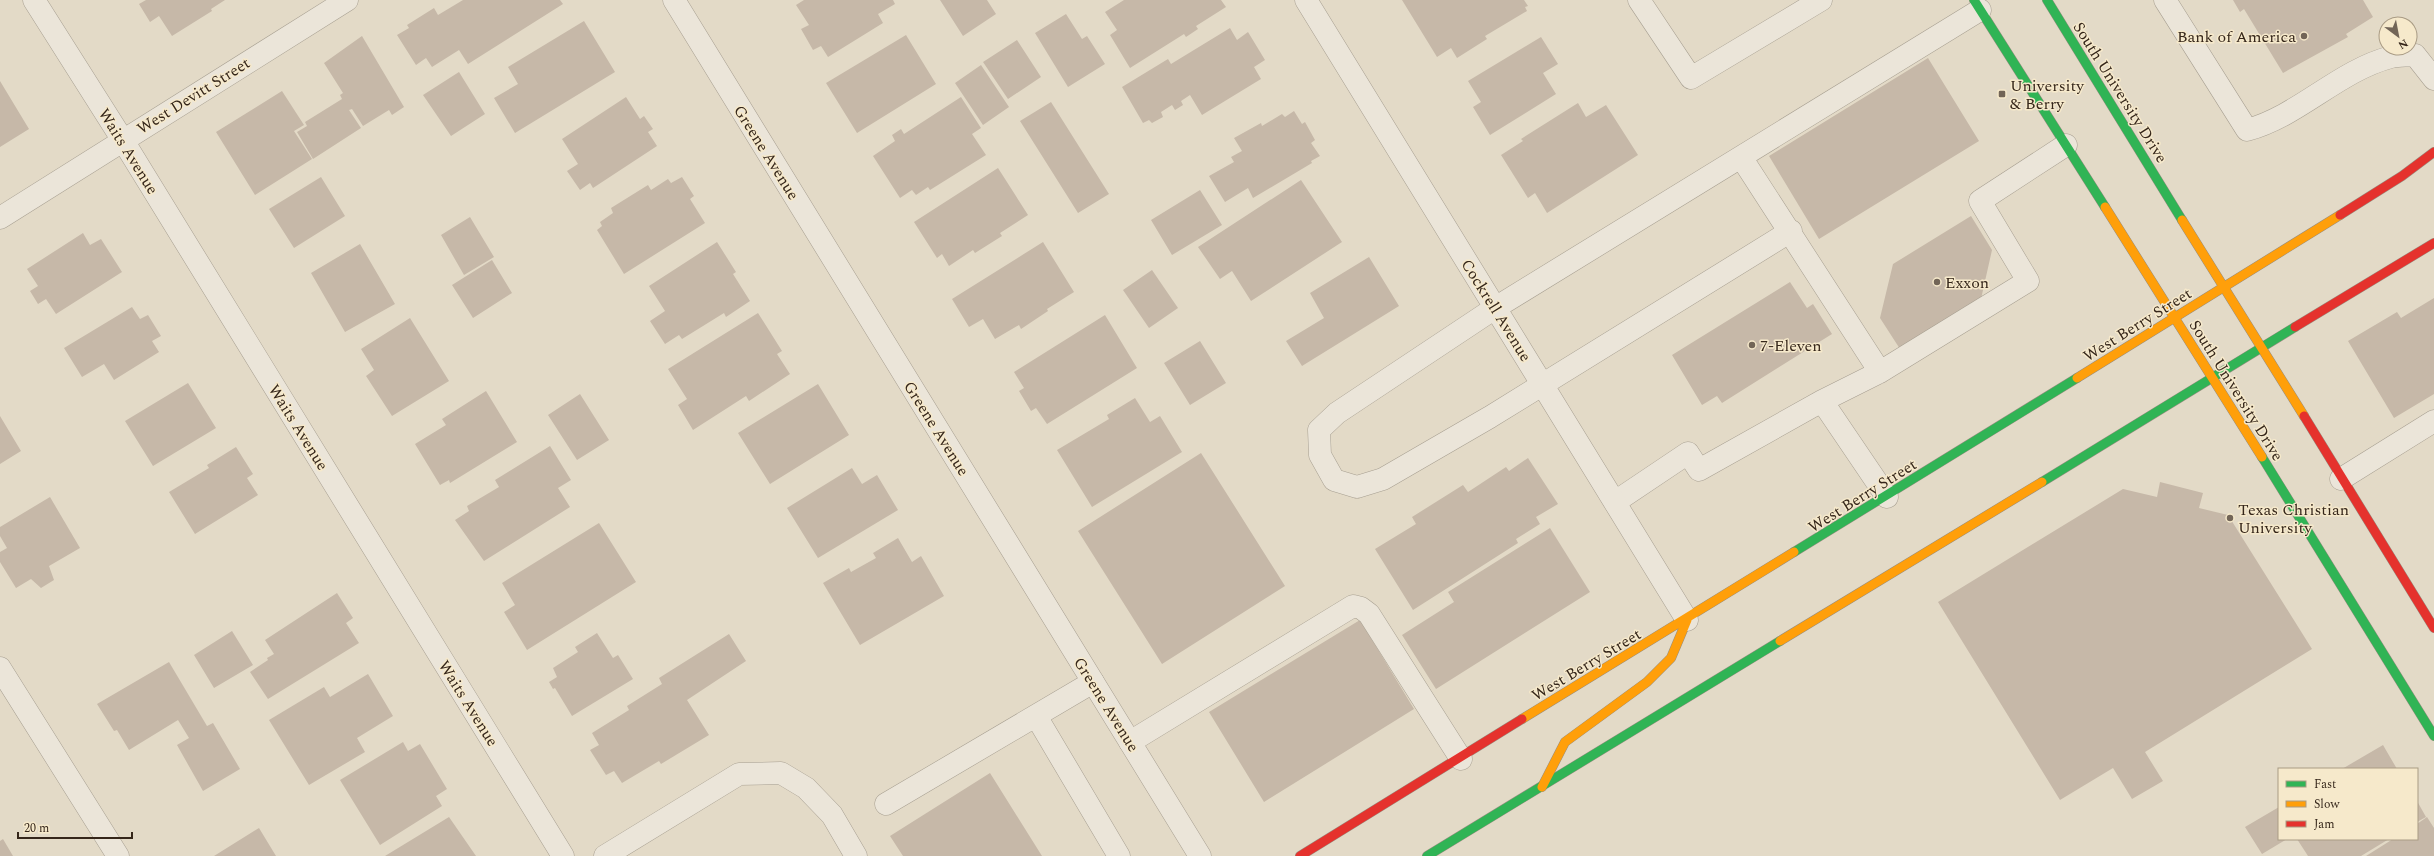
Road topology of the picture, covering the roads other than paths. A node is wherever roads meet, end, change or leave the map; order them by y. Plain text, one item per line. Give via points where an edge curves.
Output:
1 (34, 0) edge
2 (347, 0) edge
3 (674, 0) edge
4 (1306, 0) edge
5 (1639, 0) edge
6 (1821, 0) edge
7 (2047, 0) edge
8 (2165, 0) edge
9 (1977, 5) edge
10 (2434, 80) edge
11 (122, 140) junction
12 (2066, 145) junction
13 (2434, 152) edge
14 (1741, 157) junction
15 (0, 218) edge
16 (1790, 232) junction
17 (2434, 243) edge
18 (2225, 287) junction
19 (1495, 308) junction
20 (2175, 318) junction
21 (2260, 348) junction
22 (1880, 372) junction
23 (2212, 376) junction
24 (1542, 383) junction
25 (1822, 401) junction
26 (2434, 421) edge
27 (2341, 479) junction
28 (1887, 497) junction
29 (1615, 502) junction
30 (1687, 620) junction
31 (2434, 628) edge
32 (0, 668) edge
33 (1093, 682) junction
34 (1036, 716) junction
35 (2434, 736) edge
36 (1130, 742) junction
37 (1461, 759) junction
38 (1542, 787) junction
39 (886, 804) dead end
40 (118, 856) edge
41 (563, 856) edge
42 (605, 856) edge
43 (856, 856) edge
44 (1119, 856) edge
45 (1200, 856) edge
46 (1300, 856) edge
47 (1427, 856) edge

1 - 11 street, Waits Avenue
2 - 11 street, West Devitt Street
3 - 33 street, Greene Avenue
4 - 19 street, Cockrell Avenue
5 - 6 street via 1691,78
7 - 18 main road, South University Drive
8 - 10 street via 2247,130 2265,125 2358,71 2391,57 2415,55
9 - 12 main road, South University Drive
9 - 14 street
11 - 15 street, West Devitt Street
11 - 41 street, Waits Avenue
12 - 20 main road, South University Drive
12 - 22 street via 1980,201 2028,281
13 - 18 main road, West Berry Street via 2400,177
14 - 16 street
14 - 19 street
16 - 22 street
16 - 24 street
17 - 21 main road
18 - 20 main road, West Berry Street
18 - 21 main road, South University Drive
19 - 24 street, Cockrell Avenue
19 - 24 street via 1337,413 1319,430 1320,455 1334,480 1357,487 1383,479 1490,417
20 - 23 main road, South University Drive
20 - 28 main road, West Berry Street
21 - 23 main road
21 - 27 main road, South University Drive
22 - 25 street
23 - 35 main road, South University Drive
23 - 38 main road
24 - 29 street, Cockrell Avenue
25 - 28 street
25 - 29 street via 1699,470 1688,452
26 - 27 street
27 - 31 main road, South University Drive
28 - 30 main road, West Berry Street
29 - 30 street, Cockrell Avenue
30 - 37 main road, West Berry Street
30 - 38 main road via 1672,658 1647,682 1565,742
32 - 40 street
33 - 34 street
33 - 36 street, Greene Avenue
34 - 39 street
34 - 44 street
36 - 37 street via 1354,606 1369,614
36 - 45 street, Greene Avenue
37 - 46 main road, West Berry Street
38 - 47 main road
42 - 43 street via 739,774 781,773 806,788 832,815

